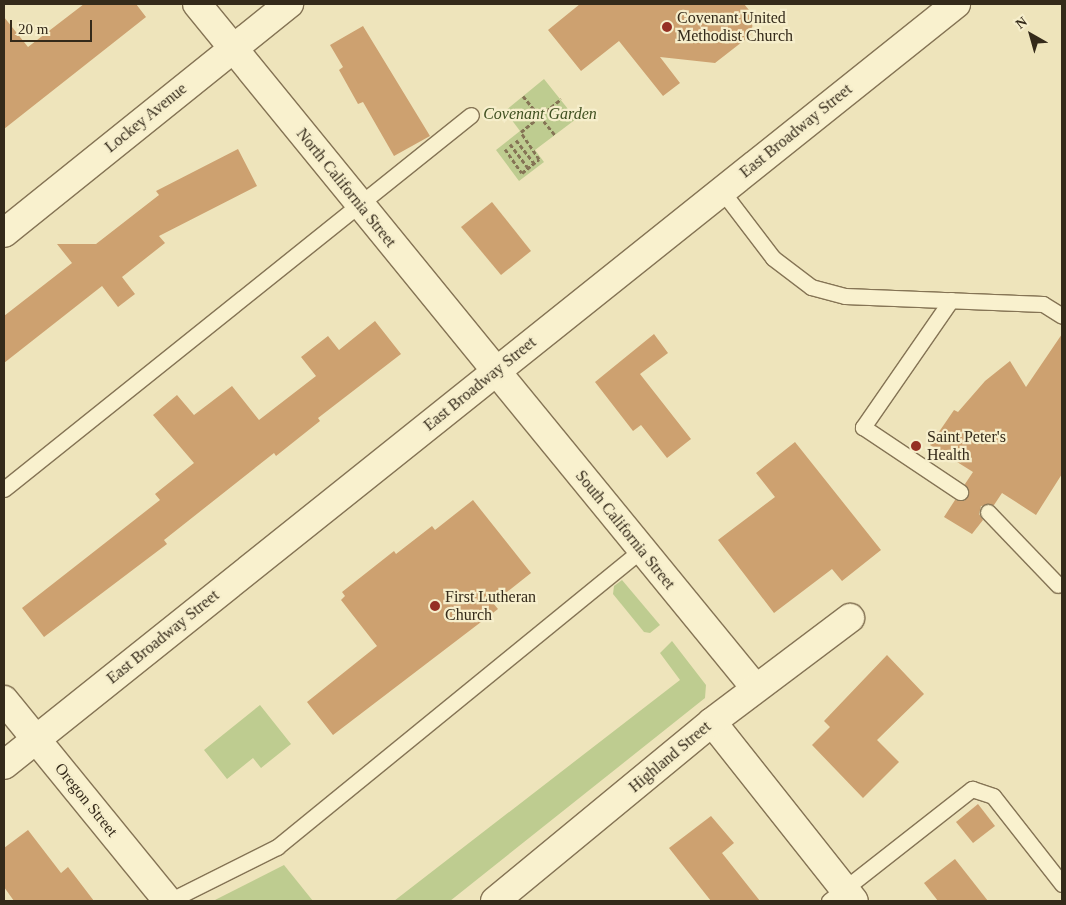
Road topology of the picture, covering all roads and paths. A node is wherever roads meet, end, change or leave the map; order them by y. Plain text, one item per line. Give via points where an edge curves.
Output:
1 (197, 4) edge
2 (289, 4) edge
3 (956, 4) edge
4 (233, 48) junction
5 (523, 96) dead end
6 (560, 99) dead end
7 (471, 115) dead end
8 (540, 117) junction
9 (555, 135) dead end
10 (516, 140) dead end
11 (510, 144) dead end
12 (505, 150) dead end
13 (534, 164) junction
14 (528, 168) junction
15 (722, 191) junction
16 (360, 205) junction
17 (4, 233) edge
18 (951, 300) junction
19 (1062, 316) edge
20 (496, 371) junction
21 (4, 489) edge
22 (960, 492) dead end
23 (988, 512) dead end
24 (641, 550) junction
25 (1058, 585) dead end
26 (850, 618) dead end
27 (755, 688) junction
28 (4, 700) edge
29 (712, 722) junction
30 (36, 739) junction
31 (4, 765) edge
32 (1062, 884) edge
33 (843, 897) edge
34 (168, 901) edge
35 (495, 901) edge

1 - 4 street, North California Street
2 - 4 street, Lockey Avenue
3 - 15 street, East Broadway Street
4 - 16 street, North California Street
4 - 17 street, Lockey Avenue
5 - 8 path
6 - 8 path
7 - 16 lane
8 - 9 path
8 - 13 path via 521,132 539,159
10 - 13 path
11 - 14 path
12 - 14 path via 522,173
13 - 14 path
15 - 18 lane via 773,258 811,287 845,296
15 - 20 street, East Broadway Street
16 - 20 street, North California Street
16 - 21 lane
18 - 19 lane via 1043,304
18 - 22 lane via 863,427
20 - 24 street, South California Street
20 - 30 street, East Broadway Street
23 - 25 lane
24 - 27 street, South California Street
24 - 34 lane via 277,847
26 - 27 street, Highland Street
27 - 29 street, Highland Street
28 - 30 street, Oregon Street
29 - 33 street
29 - 35 street, Highland Street
30 - 31 street, East Broadway Street
30 - 34 street, Oregon Street
32 - 33 lane via 993,796 972,789

